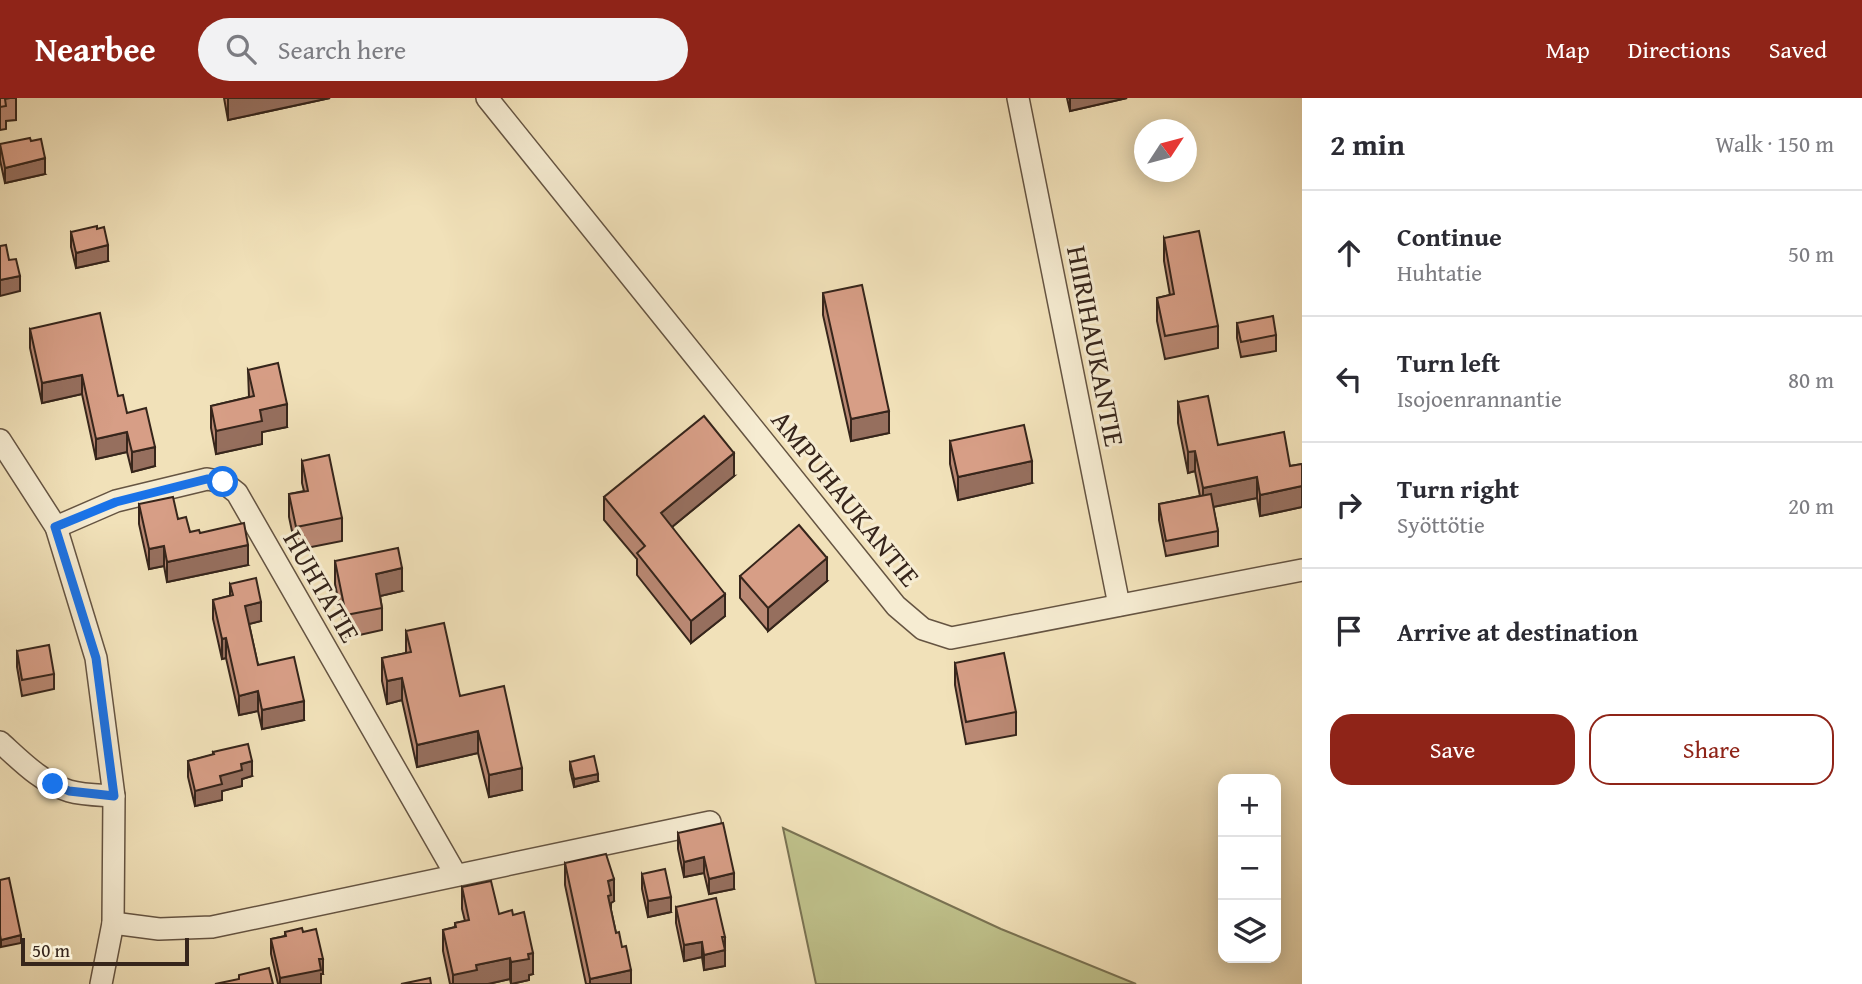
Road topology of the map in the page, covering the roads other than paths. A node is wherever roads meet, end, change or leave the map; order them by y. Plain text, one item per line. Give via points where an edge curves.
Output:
1 (486, 98) edge
2 (1018, 98) edge
3 (0, 440) edge
4 (55, 527) junction
5 (1302, 570) edge
6 (1119, 605) junction
7 (0, 742) edge
8 (114, 796) junction
9 (710, 822) dead end
10 (456, 875) junction
11 (113, 923) junction
12 (102, 984) edge

1 - 6 street, AMPUHAUKANTIE via 895,606 923,629 951,638
2 - 6 street, HIIRIHAUKANTIE
3 - 4 street
4 - 8 street via 96,658
4 - 10 street, HUHTATIE via 116,502 207,479 223,482 237,493
5 - 6 street, AMPUHAUKANTIE
7 - 8 street via 32,771 61,788
8 - 11 street
9 - 10 street
10 - 11 street via 212,927 159,929
11 - 12 street

